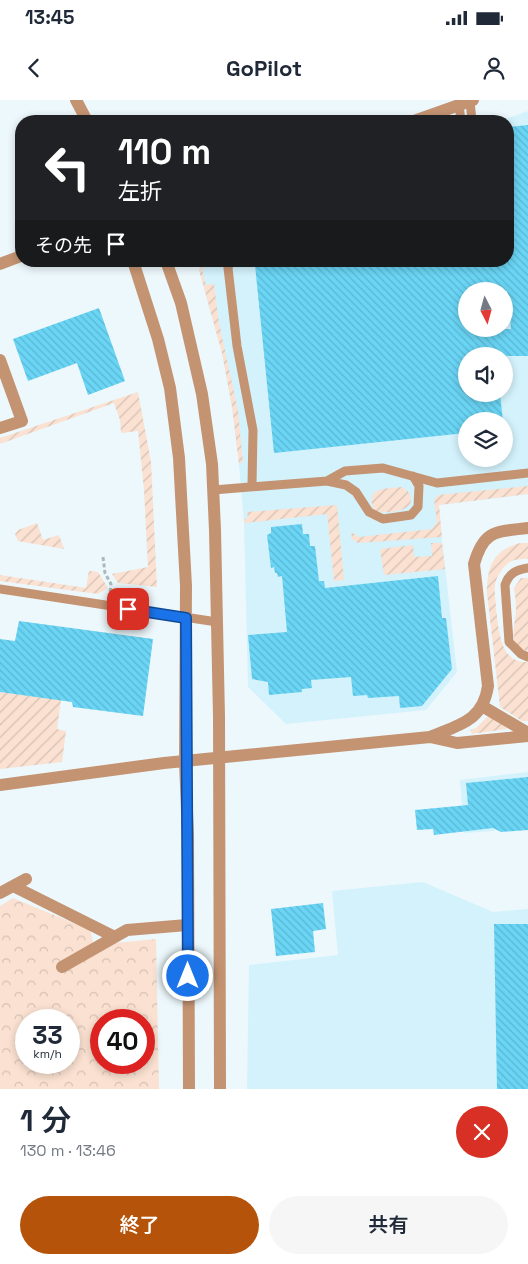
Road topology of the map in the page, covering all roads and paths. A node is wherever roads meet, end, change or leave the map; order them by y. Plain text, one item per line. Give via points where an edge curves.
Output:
1 (76, 100) edge
2 (468, 102) edge
3 (83, 115) edge
4 (431, 115) edge
5 (463, 115) edge
6 (471, 115) edge
7 (15, 258) edge
8 (0, 264) edge
9 (135, 267) edge
10 (168, 267) edge
11 (228, 267) edge
12 (0, 360) edge
13 (0, 428) edge
14 (528, 473) edge
15 (413, 476) junction
16 (327, 481) junction
17 (252, 486) junction
18 (213, 490) junction
19 (528, 528) edge
20 (103, 557) dead end
21 (528, 568) edge
22 (0, 589) edge
23 (108, 606) junction
24 (186, 618) junction
25 (217, 622) junction
26 (528, 657) edge
27 (482, 706) junction
28 (528, 735) edge
29 (430, 736) junction
30 (218, 758) junction
31 (185, 762) junction
32 (0, 785) edge
33 (26, 879) dead end
34 (13, 886) junction
35 (0, 893) edge
36 (187, 925) junction
37 (115, 937) junction
38 (62, 967) dead end
39 (189, 1089) edge
40 (220, 1089) edge

1 - 3 street
2 - 4 street
2 - 5 lane
2 - 6 lane
7 - 8 street
9 - 24 street via 170,388 179,458
10 - 18 street via 180,302 202,394
11 - 17 lane via 237,346 253,430
12 - 13 street via 22,421
14 - 15 lane via 437,483
15 - 16 lane via 383,468 345,471
15 - 16 lane via 419,486 418,507 411,515 382,519 369,512 356,492 346,485
16 - 17 lane
17 - 18 lane
18 - 25 street
19 - 27 street via 499,531 488,536 479,548 474,564 488,686
20 - 23 path via 105,573 111,584
21 - 26 lane via 512,573 505,585 509,642
22 - 23 lane
23 - 24 lane
24 - 25 lane
24 - 31 street
25 - 30 street
27 - 28 street
27 - 29 street via 470,719
28 - 29 street via 457,743
29 - 30 street
30 - 31 street
30 - 40 street
31 - 32 street
31 - 36 street
33 - 34 street
34 - 35 street
34 - 37 street
36 - 37 street via 127,930
36 - 39 street
37 - 38 street

